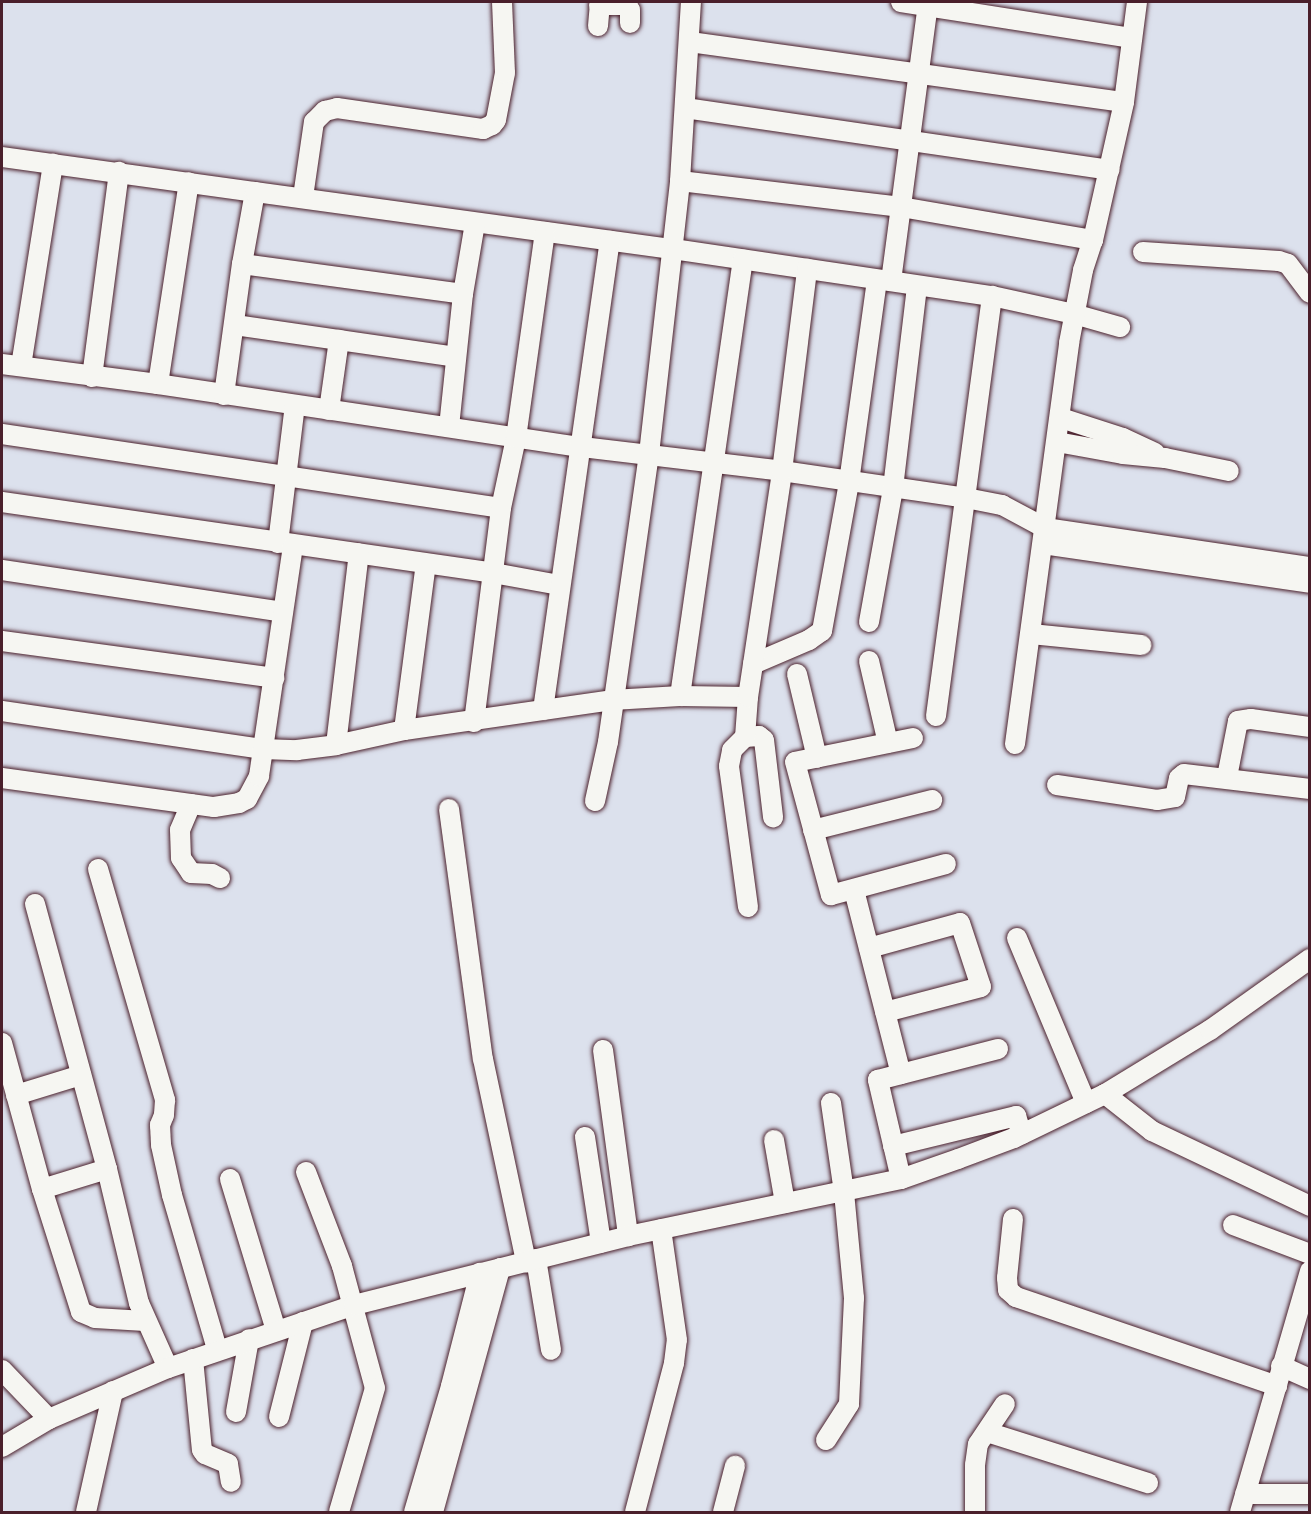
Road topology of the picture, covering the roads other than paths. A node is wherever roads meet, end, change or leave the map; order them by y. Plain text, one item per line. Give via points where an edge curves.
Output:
1 (502, 2) edge
2 (692, 2) edge
3 (902, 2) edge
4 (1137, 2) edge
5 (599, 3) edge
6 (928, 3) edge
7 (630, 23) dead end
8 (598, 26) dead end
9 (1132, 38) junction
10 (690, 42) junction
11 (917, 75) junction
12 (1124, 102) junction
13 (685, 108) junction
14 (911, 141) junction
15 (2, 158) edge
16 (53, 164) junction
17 (1109, 170) junction
18 (119, 172) junction
19 (189, 182) junction
20 (680, 182) junction
21 (255, 192) junction
22 (303, 197) junction
23 (901, 207) junction
24 (475, 223) junction
25 (545, 232) junction
26 (1093, 240) junction
27 (610, 241) junction
28 (673, 249) junction
29 (1143, 252) dead end
30 (742, 260) junction
31 (242, 264) junction
32 (807, 269) junction
33 (884, 280) junction
34 (917, 286) junction
35 (1310, 293) edge
36 (463, 294) junction
37 (992, 296) junction
38 (1074, 314) junction
39 (235, 325) junction
40 (1120, 327) dead end
41 (339, 340) junction
42 (456, 357) junction
43 (11, 365) edge
44 (92, 377) junction
45 (158, 384) junction
46 (224, 395) junction
47 (295, 405) junction
48 (330, 410) junction
49 (1061, 418) junction
50 (449, 427) junction
51 (2, 434) edge
52 (516, 438) junction
53 (1057, 442) junction
54 (582, 447) junction
55 (649, 454) junction
56 (1165, 458) junction
57 (714, 463) junction
58 (782, 471) junction
59 (1229, 471) dead end
60 (285, 475) junction
61 (849, 482) junction
62 (893, 488) junction
63 (966, 498) junction
64 (2, 502) edge
65 (501, 508) junction
66 (1044, 536) junction
67 (286, 544) junction
68 (358, 553) junction
69 (426, 564) junction
70 (2, 570) edge
71 (493, 573) junction
72 (1300, 574) edge
73 (559, 585) junction
74 (283, 612) junction
75 (869, 622) dead end
76 (1031, 634) junction
77 (2, 641) edge
78 (1141, 645) dead end
79 (869, 661) dead end
80 (753, 664) junction
81 (797, 674) dead end
82 (275, 678) junction
83 (680, 696) junction
84 (748, 697) junction
85 (612, 700) junction
86 (543, 710) junction
87 (2, 711) edge
88 (936, 716) dead end
89 (474, 722) junction
90 (1310, 727) edge
91 (404, 730) junction
92 (745, 737) junction
93 (913, 738) dead end
94 (888, 743) junction
95 (1015, 744) dead end
96 (336, 745) junction
97 (263, 749) junction
98 (817, 758) junction
99 (2, 777) edge
100 (1227, 777) junction
101 (1057, 785) dead end
102 (1310, 789) edge
103 (933, 800) dead end
104 (595, 801) dead end
105 (192, 804) junction
106 (449, 809) dead end
107 (773, 817) dead end
108 (813, 830) junction
109 (946, 864) dead end
110 (98, 869) dead end
111 (220, 879) dead end
112 (854, 890) junction
113 (34, 904) dead end
114 (748, 907) dead end
115 (1017, 938) dead end
116 (869, 948) junction
117 (1310, 959) edge
118 (885, 1012) junction
119 (2, 1043) edge
120 (998, 1049) dead end
121 (603, 1050) dead end
122 (901, 1074) junction
123 (81, 1075) junction
124 (1105, 1094) junction
125 (16, 1095) junction
126 (831, 1103) dead end
127 (1086, 1103) junction
128 (1022, 1134) junction
129 (585, 1137) dead end
130 (922, 1139) junction
131 (774, 1140) dead end
132 (893, 1146) junction
133 (107, 1169) junction
134 (931, 1169) junction
135 (306, 1172) dead end
136 (230, 1179) dead end
137 (901, 1179) junction
138 (42, 1189) junction
139 (844, 1192) junction
140 (785, 1203) junction
141 (1310, 1206) edge
142 (1013, 1219) dead end
143 (1233, 1225) dead end
144 (661, 1229) junction
145 (627, 1236) junction
146 (601, 1242) junction
147 (1310, 1254) edge
148 (531, 1260) junction
149 (500, 1268) junction
150 (1310, 1271) edge
151 (480, 1273) junction
152 (354, 1305) junction
153 (145, 1321) junction
154 (303, 1322) junction
155 (276, 1330) junction
156 (249, 1339) junction
157 (217, 1350) junction
158 (551, 1350) dead end
159 (193, 1359) junction
160 (1281, 1366) junction
161 (168, 1368) junction
162 (2, 1370) edge
163 (1310, 1379) edge
164 (1277, 1386) junction
165 (113, 1391) junction
166 (1005, 1404) dead end
167 (236, 1412) dead end
168 (279, 1417) dead end
169 (49, 1419) junction
170 (987, 1432) junction
171 (826, 1440) dead end
172 (2, 1447) edge
173 (735, 1466) dead end
174 (231, 1482) dead end
175 (1148, 1484) dead end
176 (1310, 1494) edge
177 (1243, 1503) edge
178 (86, 1512) edge
179 (339, 1512) edge
180 (414, 1512) edge
181 (433, 1512) edge
182 (635, 1512) edge
183 (723, 1512) edge
184 (975, 1512) edge

1 - 22 street via 505,73 492,125 483,129 337,108 325,111 314,122
2 - 10 street
3 - 6 street
4 - 9 street
5 - 7 street via 626,5
5 - 8 street
6 - 9 street
6 - 11 street
9 - 12 street
10 - 11 street
10 - 13 street
11 - 12 street
11 - 14 street
12 - 17 street
13 - 14 street
13 - 20 street
14 - 17 street
14 - 23 street
15 - 16 street
16 - 18 street
16 - 43 street
17 - 26 street
18 - 19 street
18 - 44 street
19 - 21 street
19 - 45 street
20 - 23 street
20 - 28 street
21 - 22 street
21 - 31 street
22 - 24 street
23 - 26 street
23 - 33 street
24 - 25 street
24 - 36 street
25 - 27 street
25 - 52 street
26 - 38 street
27 - 28 street
27 - 54 street
28 - 30 street
28 - 55 street
29 - 35 street via 1279,261 1288,264
30 - 32 street
30 - 57 street
31 - 36 street
31 - 39 street
32 - 33 street
32 - 58 street
33 - 34 street
33 - 61 street
34 - 37 street
34 - 62 street
36 - 42 street
37 - 38 street
37 - 63 street
38 - 40 street
38 - 49 street
39 - 41 street
39 - 46 street
41 - 42 street
41 - 48 street
42 - 50 street
43 - 44 street
44 - 45 street
45 - 46 street
46 - 47 street
47 - 48 street
47 - 60 street
48 - 50 street
49 - 53 street
49 - 56 street via 1123,438
50 - 52 street
51 - 60 street
52 - 54 street
52 - 65 street
53 - 56 street
53 - 66 street
54 - 55 street
54 - 73 street
55 - 57 street
55 - 85 street
56 - 59 street
57 - 58 street
57 - 83 street
58 - 61 street
58 - 80 street
60 - 65 street
60 - 67 street
61 - 62 street
61 - 80 street via 822,631
62 - 63 street
62 - 75 street
63 - 66 street via 1002,506
63 - 88 street
64 - 67 street
65 - 71 street
66 - 72 street
66 - 76 street
67 - 68 street
67 - 74 street
68 - 69 street
68 - 96 street
69 - 71 street
69 - 91 street
70 - 74 street
71 - 73 street
71 - 89 street
73 - 86 street
74 - 82 street
76 - 78 street
76 - 95 street
77 - 82 street
79 - 94 street
80 - 84 street
81 - 98 street
82 - 97 street
83 - 84 street
83 - 85 street
84 - 92 street
85 - 86 street
85 - 104 street
86 - 89 street
87 - 97 street
89 - 91 street
90 - 100 street via 1251,719 1238,721
91 - 96 street
92 - 107 street via 759,736 764,740
92 - 114 street via 732,750 729,766
93 - 94 street
94 - 98 street
96 - 97 street
97 - 105 street via 259,776 248,799 214,807
98 - 108 street via 795,762
99 - 105 street
100 - 101 street via 1182,775 1175,797 1167,800
100 - 102 street
103 - 108 street
105 - 111 street via 180,830 181,858 191,873 212,874
106 - 148 street via 483,1059
108 - 112 street via 831,895
109 - 112 street
110 - 157 street via 165,1100 161,1145
112 - 116 street
113 - 123 street
115 - 127 street
116 - 118 street
116 - 118 street via 960,923 981,987
117 - 124 street via 1210,1030
118 - 122 street
119 - 125 street
120 - 122 street
121 - 145 street
122 - 132 street via 878,1080
123 - 125 street
123 - 133 street
124 - 127 street
124 - 141 street via 1152,1131
125 - 138 street
126 - 139 street
127 - 128 street
128 - 130 street via 1016,1116
128 - 134 street
129 - 146 street
130 - 132 street
130 - 134 street
131 - 140 street
132 - 137 street
133 - 138 street
133 - 153 street
134 - 137 street
135 - 152 street
136 - 155 street
137 - 139 street
138 - 153 street via 81,1312 95,1318
139 - 140 street
139 - 171 street via 854,1298 849,1398 845,1413
140 - 144 street
142 - 164 street via 1007,1278 1008,1290 1016,1297
143 - 147 street
144 - 145 street
144 - 182 street via 677,1340
145 - 146 street
146 - 148 street
148 - 149 street
148 - 158 street
149 - 151 street
149 - 181 street
150 - 160 street
151 - 152 street
151 - 180 street via 452,1386
152 - 154 street
152 - 179 street via 375,1388
153 - 161 street
154 - 155 street
154 - 168 street
155 - 156 street
156 - 157 street
156 - 167 street
157 - 159 street
159 - 161 street
159 - 174 street via 202,1450 228,1464
160 - 163 street
160 - 164 street
161 - 165 street
162 - 169 street
164 - 177 street
165 - 169 street
165 - 178 street
166 - 170 street
169 - 172 street
170 - 175 street
170 - 184 street via 975,1456
173 - 183 street
176 - 177 street

